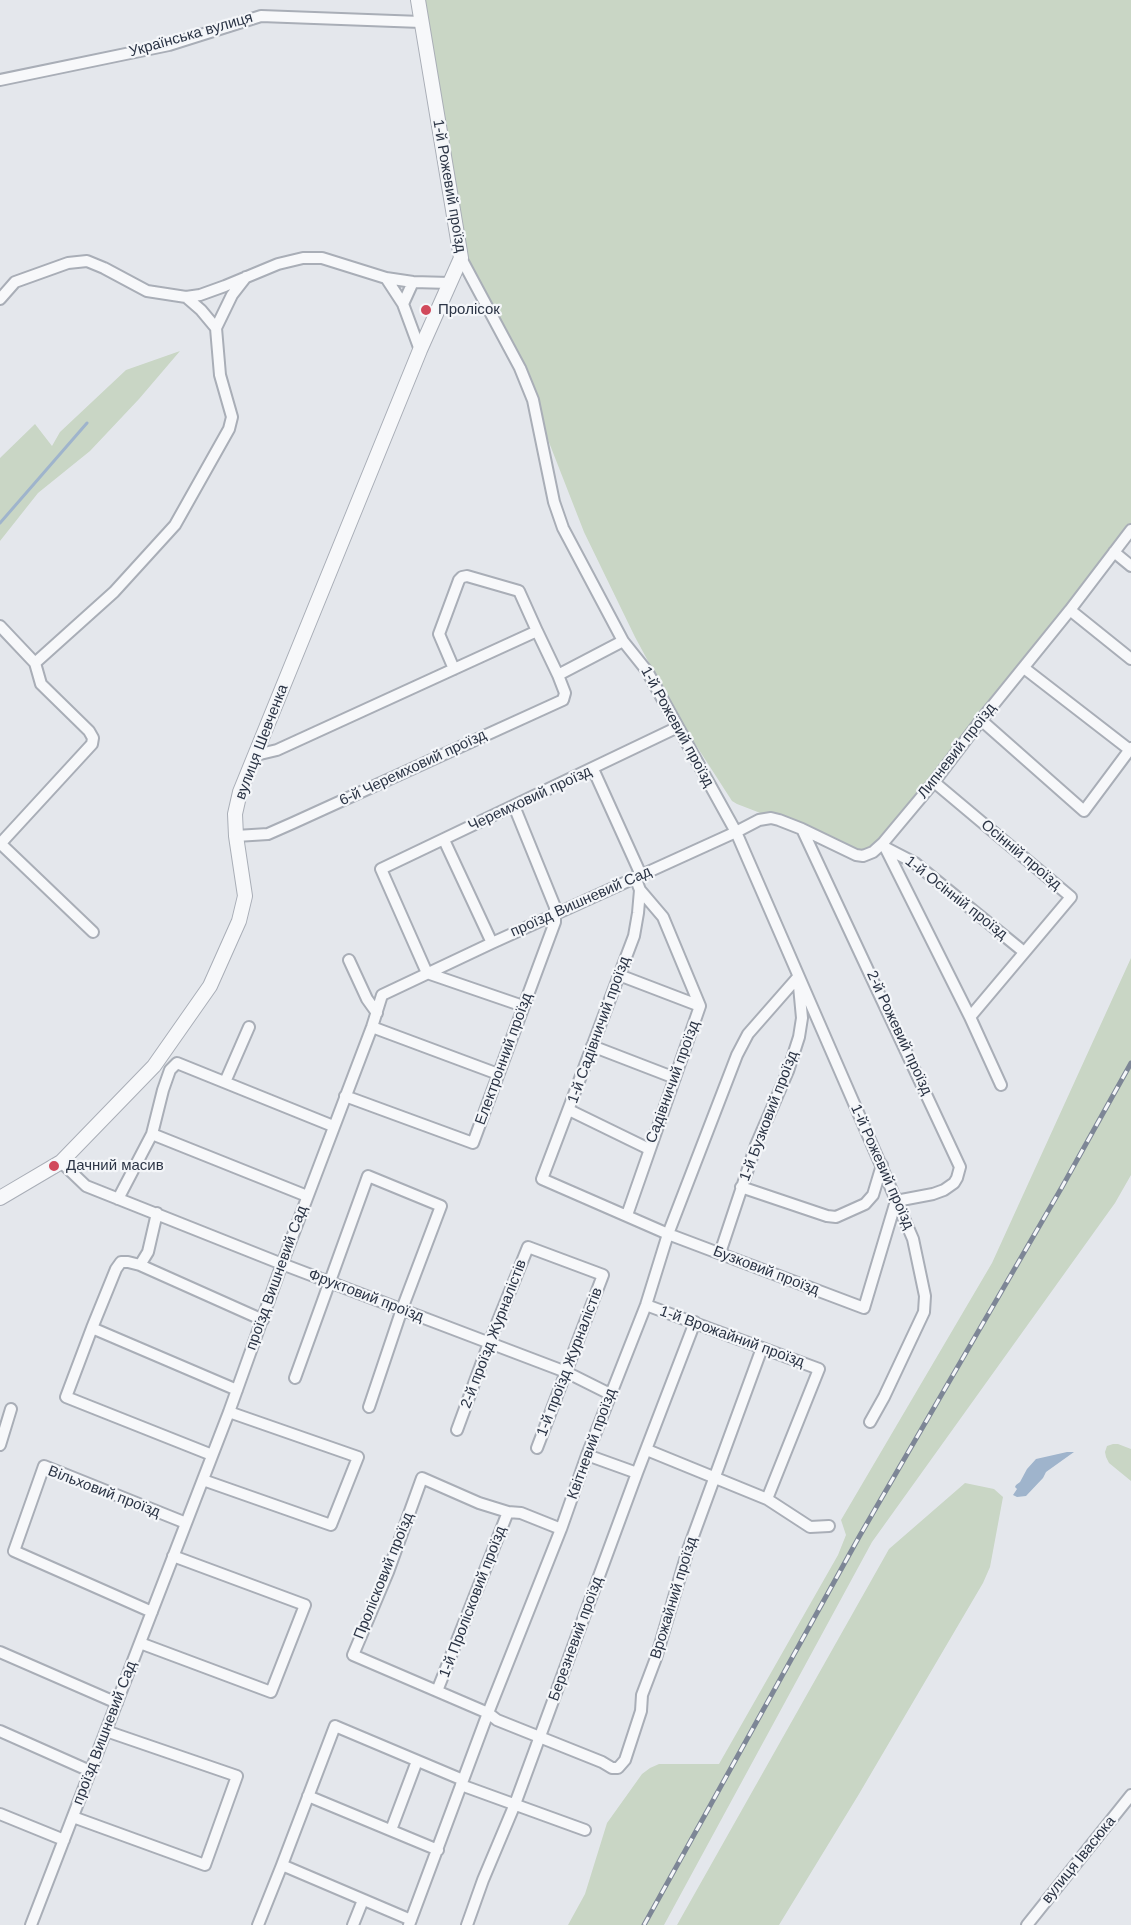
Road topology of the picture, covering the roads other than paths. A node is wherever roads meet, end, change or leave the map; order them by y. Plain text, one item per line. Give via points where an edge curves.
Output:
1 (418, 0) edge
2 (421, 22) junction
3 (0, 81) edge
4 (461, 258) junction
5 (246, 278) junction
6 (386, 278) junction
7 (413, 282) junction
8 (450, 283) junction
9 (186, 297) junction
10 (0, 299) edge
11 (403, 304) junction
12 (216, 328) junction
13 (420, 350) junction
14 (1131, 530) edge
15 (1114, 552) junction
16 (1131, 566) edge
17 (1071, 610) junction
18 (0, 626) edge
19 (537, 631) junction
20 (623, 641) junction
21 (1131, 659) edge
22 (35, 663) junction
23 (1024, 668) junction
24 (454, 669) junction
25 (558, 675) junction
26 (981, 720) junction
27 (678, 727) junction
28 (1130, 749) edge
29 (256, 755) junction
30 (593, 769) junction
31 (934, 782) junction
32 (514, 806) junction
33 (802, 829) junction
34 (736, 832) junction
35 (236, 836) junction
36 (444, 840) junction
37 (0, 843) edge
38 (885, 846) junction
39 (638, 876) junction
40 (639, 890) junction
41 (555, 913) junction
42 (93, 932) dead end
43 (492, 943) junction
44 (1024, 952) junction
45 (350, 960) dead end
46 (427, 973) junction
47 (619, 975) junction
48 (798, 977) junction
49 (523, 1006) junction
50 (700, 1006) junction
51 (377, 1013) junction
52 (970, 1017) junction
53 (249, 1027) dead end
54 (372, 1027) junction
55 (592, 1046) junction
56 (498, 1074) junction
57 (675, 1078) junction
58 (225, 1082) junction
59 (1001, 1085) dead end
60 (345, 1095) junction
61 (569, 1110) junction
62 (333, 1126) junction
63 (153, 1134) junction
64 (649, 1149) junction
65 (61, 1162) junction
66 (882, 1165) junction
67 (542, 1179) joint
68 (741, 1188) junction
69 (307, 1196) junction
70 (0, 1198) edge
71 (118, 1199) junction
72 (896, 1201) junction
73 (157, 1213) junction
74 (627, 1215) junction
75 (668, 1234) junction
76 (720, 1253) junction
77 (282, 1264) junction
78 (140, 1265) junction
79 (603, 1275) joint
80 (330, 1281) junction
81 (646, 1305) junction
82 (402, 1309) junction
83 (263, 1320) junction
84 (695, 1323) junction
85 (92, 1328) junction
86 (489, 1343) junction
87 (762, 1348) junction
88 (567, 1372) junction
89 (295, 1378) dead end
90 (237, 1390) junction
91 (610, 1394) junction
92 (369, 1407) dead end
93 (11, 1409) dead end
94 (229, 1412) junction
95 (870, 1422) dead end
96 (457, 1430) dead end
97 (0, 1445) edge
98 (537, 1448) dead end
99 (647, 1450) junction
100 (212, 1455) junction
101 (587, 1455) junction
102 (637, 1473) junction
103 (714, 1478) junction
104 (203, 1480) junction
105 (767, 1499) junction
106 (508, 1512) junction
107 (186, 1523) junction
108 (829, 1526) dead end
109 (561, 1529) junction
110 (173, 1556) junction
111 (152, 1612) junction
112 (140, 1643) junction
113 (0, 1652) edge
114 (437, 1691) junction
115 (117, 1702) junction
116 (488, 1713) junction
117 (0, 1731) edge
118 (106, 1731) junction
119 (540, 1737) junction
120 (417, 1761) junction
121 (90, 1771) junction
122 (462, 1783) junction
123 (1131, 1795) edge
124 (308, 1796) junction
125 (515, 1804) junction
126 (0, 1814) edge
127 (73, 1817) junction
128 (391, 1830) junction
129 (585, 1830) dead end
130 (64, 1840) junction
131 (438, 1850) junction
132 (282, 1865) junction
133 (363, 1900) junction
134 (410, 1923) edge
135 (31, 1925) edge
136 (258, 1925) edge
137 (353, 1925) edge
138 (467, 1925) edge
139 (1027, 1925) edge

1 - 2 street, 1-й Рожевий проїзд
2 - 3 street, Українська вулиця via 261,16 169,45
2 - 4 street, 1-й Рожевий проїзд
4 - 8 street, вулиця Шевченка
4 - 20 street, 1-й Рожевий проїзд via 520,368 532,400 558,516
5 - 6 street via 278,264 311,258
5 - 9 street
5 - 12 street via 232,295
6 - 7 street
6 - 11 street
7 - 8 street
7 - 11 street
8 - 13 street, вулиця Шевченка
9 - 10 street via 147,291 87,261 68,263 15,282
9 - 12 street
11 - 13 street
12 - 22 street via 220,375 232,417 229,429 175,525 114,592
13 - 29 street, вулиця Шевченка
14 - 15 street, Липневий проїзд
15 - 16 street
15 - 17 street, Липневий проїзд
17 - 21 street
17 - 23 street, Липневий проїзд
18 - 22 street
19 - 24 street
19 - 24 street, 6-й Черемховий проїзд via 519,591 462,577 439,634
19 - 25 street, 6-й Черемховий проїзд
20 - 25 street
20 - 27 street, 1-й Рожевий проїзд via 648,671
22 - 37 street via 40,684 89,731 92,744
23 - 26 street, Липневий проїзд
23 - 28 street
24 - 29 street via 277,750
25 - 35 street, 6-й Черемховий проїзд via 565,693 563,700 293,824 268,834
26 - 28 street via 1084,811
26 - 31 street, Липневий проїзд
27 - 30 street, Черемховий проїзд
27 - 34 street, 1-й Рожевий проїзд
29 - 35 street, вулиця Шевченка via 240,792
30 - 32 street, Черемховий проїзд
30 - 39 street, 1-й Садівничий проїзд
31 - 38 street, Липневий проїзд
31 - 44 street, Осінній проїзд via 1071,897
32 - 36 street, Черемховий проїзд
32 - 41 street
33 - 34 street, Липневий проїзд via 766,818
33 - 38 street, Липневий проїзд via 859,856
33 - 72 street, 2-й Рожевий проїзд via 960,1167 954,1183 944,1190
34 - 39 street, проїзд Вишневий Сад
34 - 48 street, 1-й Рожевий проїзд
35 - 65 street, вулиця Шевченка via 245,896 239,921 210,986 154,1066
36 - 43 street
36 - 46 street, Черемховий проїзд via 381,869
37 - 42 street
38 - 44 street, 1-й Осінній проїзд via 915,863
38 - 52 street
39 - 40 street, 1-й Садівничий проїзд
39 - 41 street, проїзд Вишневий Сад
40 - 47 street, 1-й Садівничий проїзд via 634,936
40 - 50 street, Садівничий проїзд via 663,917
41 - 43 street, проїзд Вишневий Сад
41 - 49 street, Електронний проїзд
43 - 46 street, проїзд Вишневий Сад
44 - 52 street, Осінній проїзд
45 - 51 street
46 - 49 street
46 - 51 street, проїзд Вишневий Сад via 382,995
47 - 50 street
47 - 55 street, 1-й Садівничий проїзд
48 - 66 street, 1-й Рожевий проїзд
48 - 68 street, 1-й Бузковий проїзд via 802,1018 799,1037
48 - 75 street, Квітневий проїзд via 748,1034 737,1055
49 - 56 street, Електронний проїзд
50 - 57 street, Садівничий проїзд
51 - 54 street, проїзд Вишневий Сад
52 - 59 street
53 - 58 street
54 - 56 street
54 - 60 street, проїзд Вишневий Сад
55 - 57 street
55 - 61 street, 1-й Садівничий проїзд
56 - 60 street, Електронний проїзд via 473,1143
57 - 64 street, Садівничий проїзд
58 - 62 street
58 - 63 street via 177,1063 166,1080
60 - 62 street, проїзд Вишневий Сад
61 - 64 street
61 - 67 street, 1-й Садівничий проїзд
62 - 69 street, проїзд Вишневий Сад
63 - 69 street
63 - 71 street
64 - 74 street, Садівничий проїзд
65 - 70 street, вулиця Шевченка
65 - 71 street, Фруктовий проїзд via 86,1186
66 - 68 street via 873,1196 866,1204 836,1217
66 - 72 street, 1-й Рожевий проїзд
67 - 74 street, Бузковий проїзд
68 - 76 street, 1-й Бузковий проїзд
69 - 77 street, проїзд Вишневий Сад
71 - 73 street, Фруктовий проїзд
72 - 76 street, Бузковий проїзд via 864,1308
72 - 95 street, 1-й Рожевий проїзд via 916,1249 925,1304
73 - 77 street, Фруктовий проїзд
73 - 78 street via 148,1252
74 - 75 street, Бузковий проїзд
75 - 76 street, Бузковий проїзд
75 - 81 street, Квітневий проїзд
77 - 80 street, Фруктовий проїзд
77 - 83 street, проїзд Вишневий Сад
78 - 83 street
78 - 85 street via 121,1262
79 - 86 street, 2-й проїзд Журналістів via 528,1247
79 - 88 street, 1-й проїзд Журналістів
80 - 82 street, Фруктовий проїзд
80 - 82 street via 368,1176 441,1206
80 - 89 street
81 - 84 street, 1-й Врожайний проїзд
81 - 91 street, Квітневий проїзд
82 - 86 street, Фруктовий проїзд
82 - 92 street
83 - 90 street, проїзд Вишневий Сад
84 - 87 street, 1-й Врожайний проїзд
84 - 99 street, Березневий проїзд
85 - 90 street
85 - 100 street via 66,1397
86 - 88 street, Фруктовий проїзд
86 - 96 street, 2-й проїзд Журналістів
87 - 103 street, Врожайний проїзд
87 - 105 street, 1-й Врожайний проїзд via 819,1369
88 - 91 street, Фруктовий проїзд
88 - 98 street, 1-й проїзд Журналістів
90 - 94 street, проїзд Вишневий Сад
91 - 101 street, Квітневий проїзд
93 - 97 street
94 - 100 street, проїзд Вишневий Сад
94 - 104 street via 358,1457 331,1525
99 - 102 street, Березневий проїзд
99 - 103 street
100 - 104 street, проїзд Вишневий Сад
101 - 102 street
101 - 109 street, Квітневий проїзд
102 - 119 street, Березневий проїзд
103 - 105 street
103 - 119 street, Врожайний проїзд via 642,1695 641,1711 625,1760 618,1768 612,1768
104 - 107 street, проїзд Вишневий Сад
105 - 108 street via 810,1527
106 - 109 street, Пролісковий проїзд via 521,1513
106 - 114 street, 1-й Пролісковий проїзд
106 - 114 street, Пролісковий проїзд via 422,1478 353,1655
107 - 110 street, проїзд Вишневий Сад
107 - 111 street, Вільховий проїзд via 44,1466 14,1551
109 - 116 street, Квітневий проїзд
110 - 111 street, проїзд Вишневий Сад
110 - 112 street via 305,1605 271,1692
111 - 112 street, проїзд Вишневий Сад
112 - 115 street, проїзд Вишневий Сад
113 - 115 street
114 - 116 street, Пролісковий проїзд
115 - 118 street, проїзд Вишневий Сад
116 - 119 street, Пролісковий проїзд via 496,1720
116 - 122 street, Квітневий проїзд
117 - 121 street
118 - 121 street, проїзд Вишневий Сад
118 - 127 street via 237,1776 205,1865
119 - 125 street, Березневий проїзд
120 - 122 street
120 - 124 street via 335,1726
120 - 128 street
121 - 127 street, проїзд Вишневий Сад
122 - 125 street
122 - 131 street, Квітневий проїзд
123 - 139 street, вулиця Івасюка
124 - 128 street
124 - 132 street
125 - 129 street
125 - 138 street, Березневий проїзд
126 - 130 street
127 - 130 street, проїзд Вишневий Сад
128 - 131 street
130 - 135 street, проїзд Вишневий Сад
131 - 134 street, Квітневий проїзд
132 - 133 street
132 - 136 street
133 - 134 street
133 - 137 street

